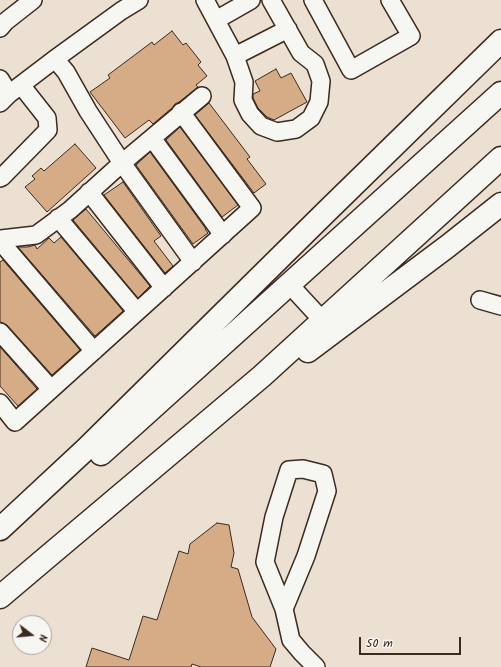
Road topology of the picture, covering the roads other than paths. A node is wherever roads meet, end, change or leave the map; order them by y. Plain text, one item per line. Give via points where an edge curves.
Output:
1 (33, 0) edge
2 (139, 0) edge
3 (205, 0) edge
4 (251, 0) edge
5 (271, 0) edge
6 (313, 0) edge
7 (390, 0) edge
8 (216, 20) junction
9 (0, 28) edge
10 (288, 29) junction
11 (501, 41) edge
12 (235, 56) junction
13 (55, 60) junction
14 (0, 79) edge
15 (501, 93) edge
16 (10, 94) edge
17 (202, 96) dead end
18 (182, 112) junction
19 (152, 138) junction
20 (501, 158) edge
21 (122, 163) junction
22 (0, 178) edge
23 (89, 192) junction
24 (501, 204) edge
25 (58, 218) junction
26 (223, 235) junction
27 (0, 240) edge
28 (192, 262) junction
29 (289, 284) junction
30 (164, 288) junction
31 (480, 300) dead end
32 (501, 306) edge
33 (137, 312) junction
34 (323, 321) junction
35 (0, 332) edge
36 (94, 351) junction
37 (51, 389) junction
38 (0, 403) edge
39 (143, 476) junction
40 (0, 529) edge
41 (0, 539) edge
42 (0, 597) edge
43 (284, 609) junction
44 (315, 667) edge

1 - 9 street
2 - 13 street
3 - 8 street
4 - 8 street
5 - 10 street
6 - 7 street via 351,70 411,36
8 - 12 street
10 - 12 street
10 - 12 street via 301,53 315,64 321,82 319,102 311,118 296,129 277,132 261,126 250,114 243,100 244,82
11 - 40 highway via 86,449
13 - 16 street
13 - 21 street via 66,72
14 - 16 street
15 - 29 highway
16 - 22 street via 46,118 48,130
17 - 18 street
18 - 19 street
18 - 26 street via 252,208
19 - 21 street
19 - 26 street
20 - 34 highway
21 - 23 street
21 - 28 street
23 - 25 street
23 - 30 street
24 - 39 highway
25 - 27 street via 36,235
25 - 33 street
26 - 28 street
27 - 36 street
28 - 30 street
29 - 34 street
29 - 41 highway via 139,420
30 - 33 street
31 - 32 street
33 - 36 street
34 - 39 highway
35 - 37 street
36 - 37 street
37 - 38 street via 15,422
39 - 42 highway
43 - 43 street via 306,556 327,491 323,474 303,469 289,470 274,517 265,562
43 - 44 street via 291,640

